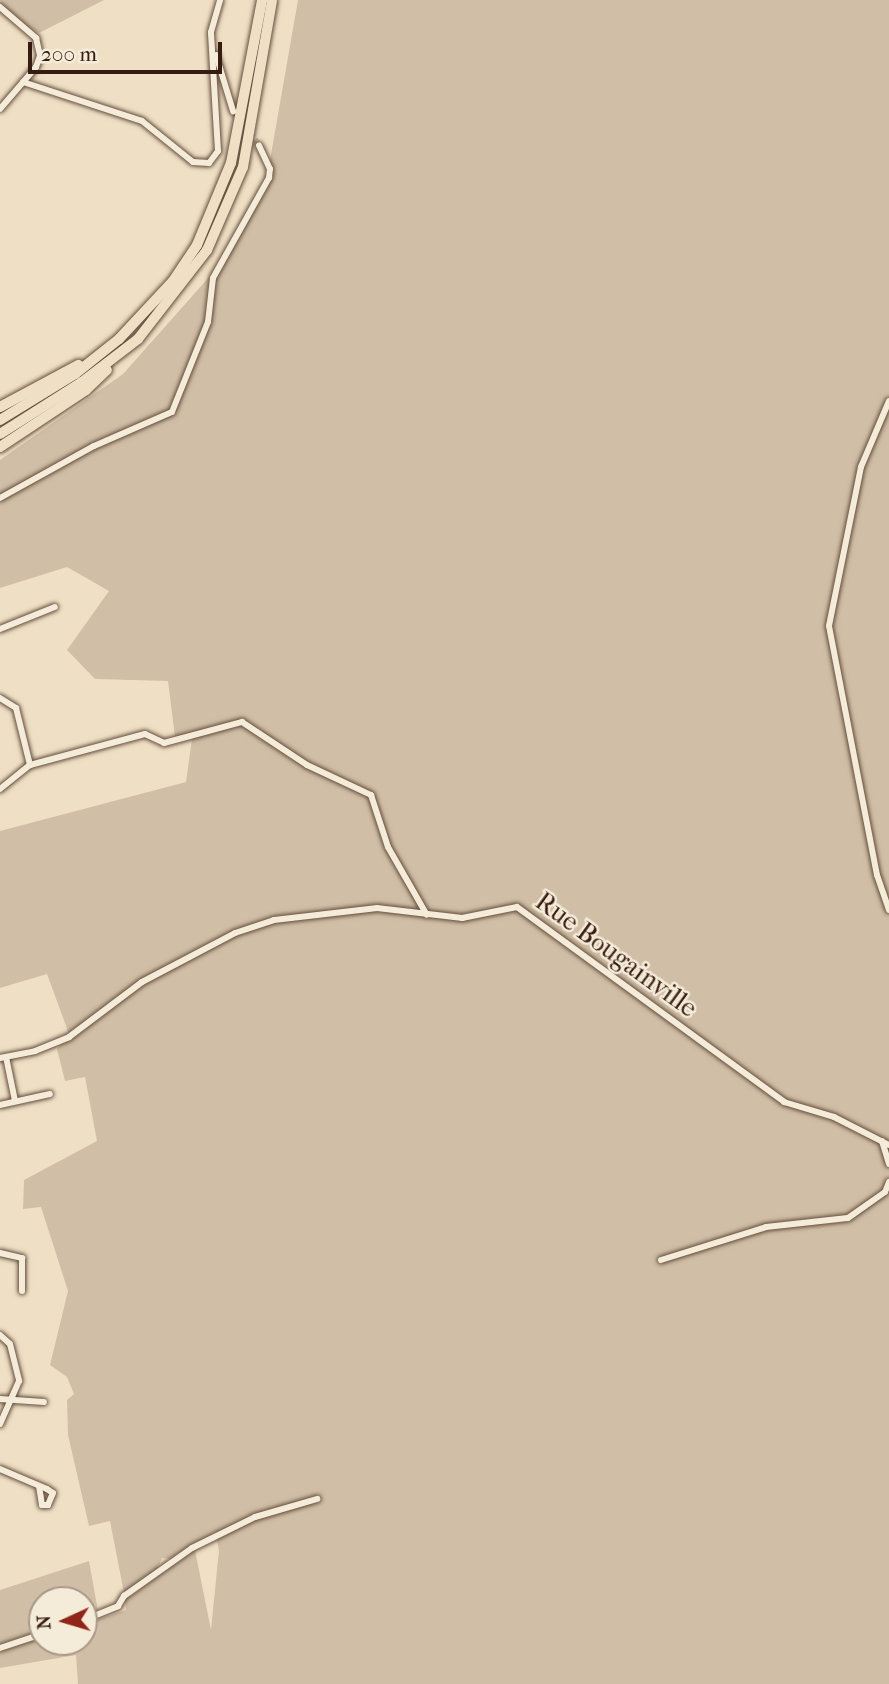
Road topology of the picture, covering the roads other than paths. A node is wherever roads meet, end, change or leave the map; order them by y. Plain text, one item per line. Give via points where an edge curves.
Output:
1 (220, 0) edge
2 (262, 0) edge
3 (272, 0) edge
4 (0, 7) edge
5 (211, 32) junction
6 (23, 82) junction
7 (0, 109) edge
8 (233, 111) tunnel mouth
9 (259, 145) tunnel mouth
10 (164, 292) junction
11 (138, 339) junction
12 (889, 401) edge
13 (0, 407) edge
14 (0, 420) edge
15 (0, 434) edge
16 (0, 447) edge
17 (0, 498) edge
18 (55, 607) dead end
19 (0, 629) edge
20 (0, 698) edge
21 (30, 765) junction
22 (0, 789) edge
23 (889, 910) edge
24 (427, 915) junction
25 (3, 1058) edge
26 (50, 1094) dead end
27 (15, 1101) junction
28 (0, 1104) edge
29 (885, 1143) edge
30 (889, 1164) edge
31 (889, 1182) edge
32 (0, 1253) edge
33 (661, 1260) dead end
34 (22, 1291) dead end
35 (0, 1335) edge
36 (0, 1399) edge
37 (12, 1400) junction
38 (44, 1402) dead end
39 (0, 1424) edge
40 (0, 1469) edge
41 (39, 1486) dead end
42 (317, 1499) dead end
43 (98, 1614) edge
44 (28, 1639) edge
45 (0, 1648) edge

1 - 5 street
2 - 10 highway via 231,163 197,245
3 - 11 highway via 251,138 227,211 183,287
4 - 6 street via 40,45 36,67
5 - 6 street via 218,151 209,163 193,162 142,121
5 - 8 street
6 - 7 street
9 - 17 street via 270,169 269,178 213,278 208,322 172,412 94,446
10 - 13 highway via 76,366
10 - 14 highway via 119,340 75,374
11 - 15 highway via 82,382
11 - 16 highway via 86,390
12 - 23 street via 861,467 829,626 877,875
18 - 19 street
20 - 21 street via 16,708
21 - 22 street
21 - 24 street via 145,734 159,744 242,722 307,765 371,794 387,847
24 - 25 street, Rue Bougainville via 377,908 290,916 257,925 142,982 69,1037
24 - 29 street, Rue Bougainville via 462,918 517,906 784,1102 834,1118
25 - 27 street
26 - 27 street
27 - 28 street
29 - 30 street
31 - 33 street via 885,1192 848,1218 766,1227
32 - 34 street via 22,1258
35 - 37 street via 10,1344 17,1362 19,1381
36 - 37 street
37 - 38 street
37 - 39 street
40 - 41 street
42 - 43 street via 255,1517 192,1548 124,1596 118,1606
44 - 45 street

